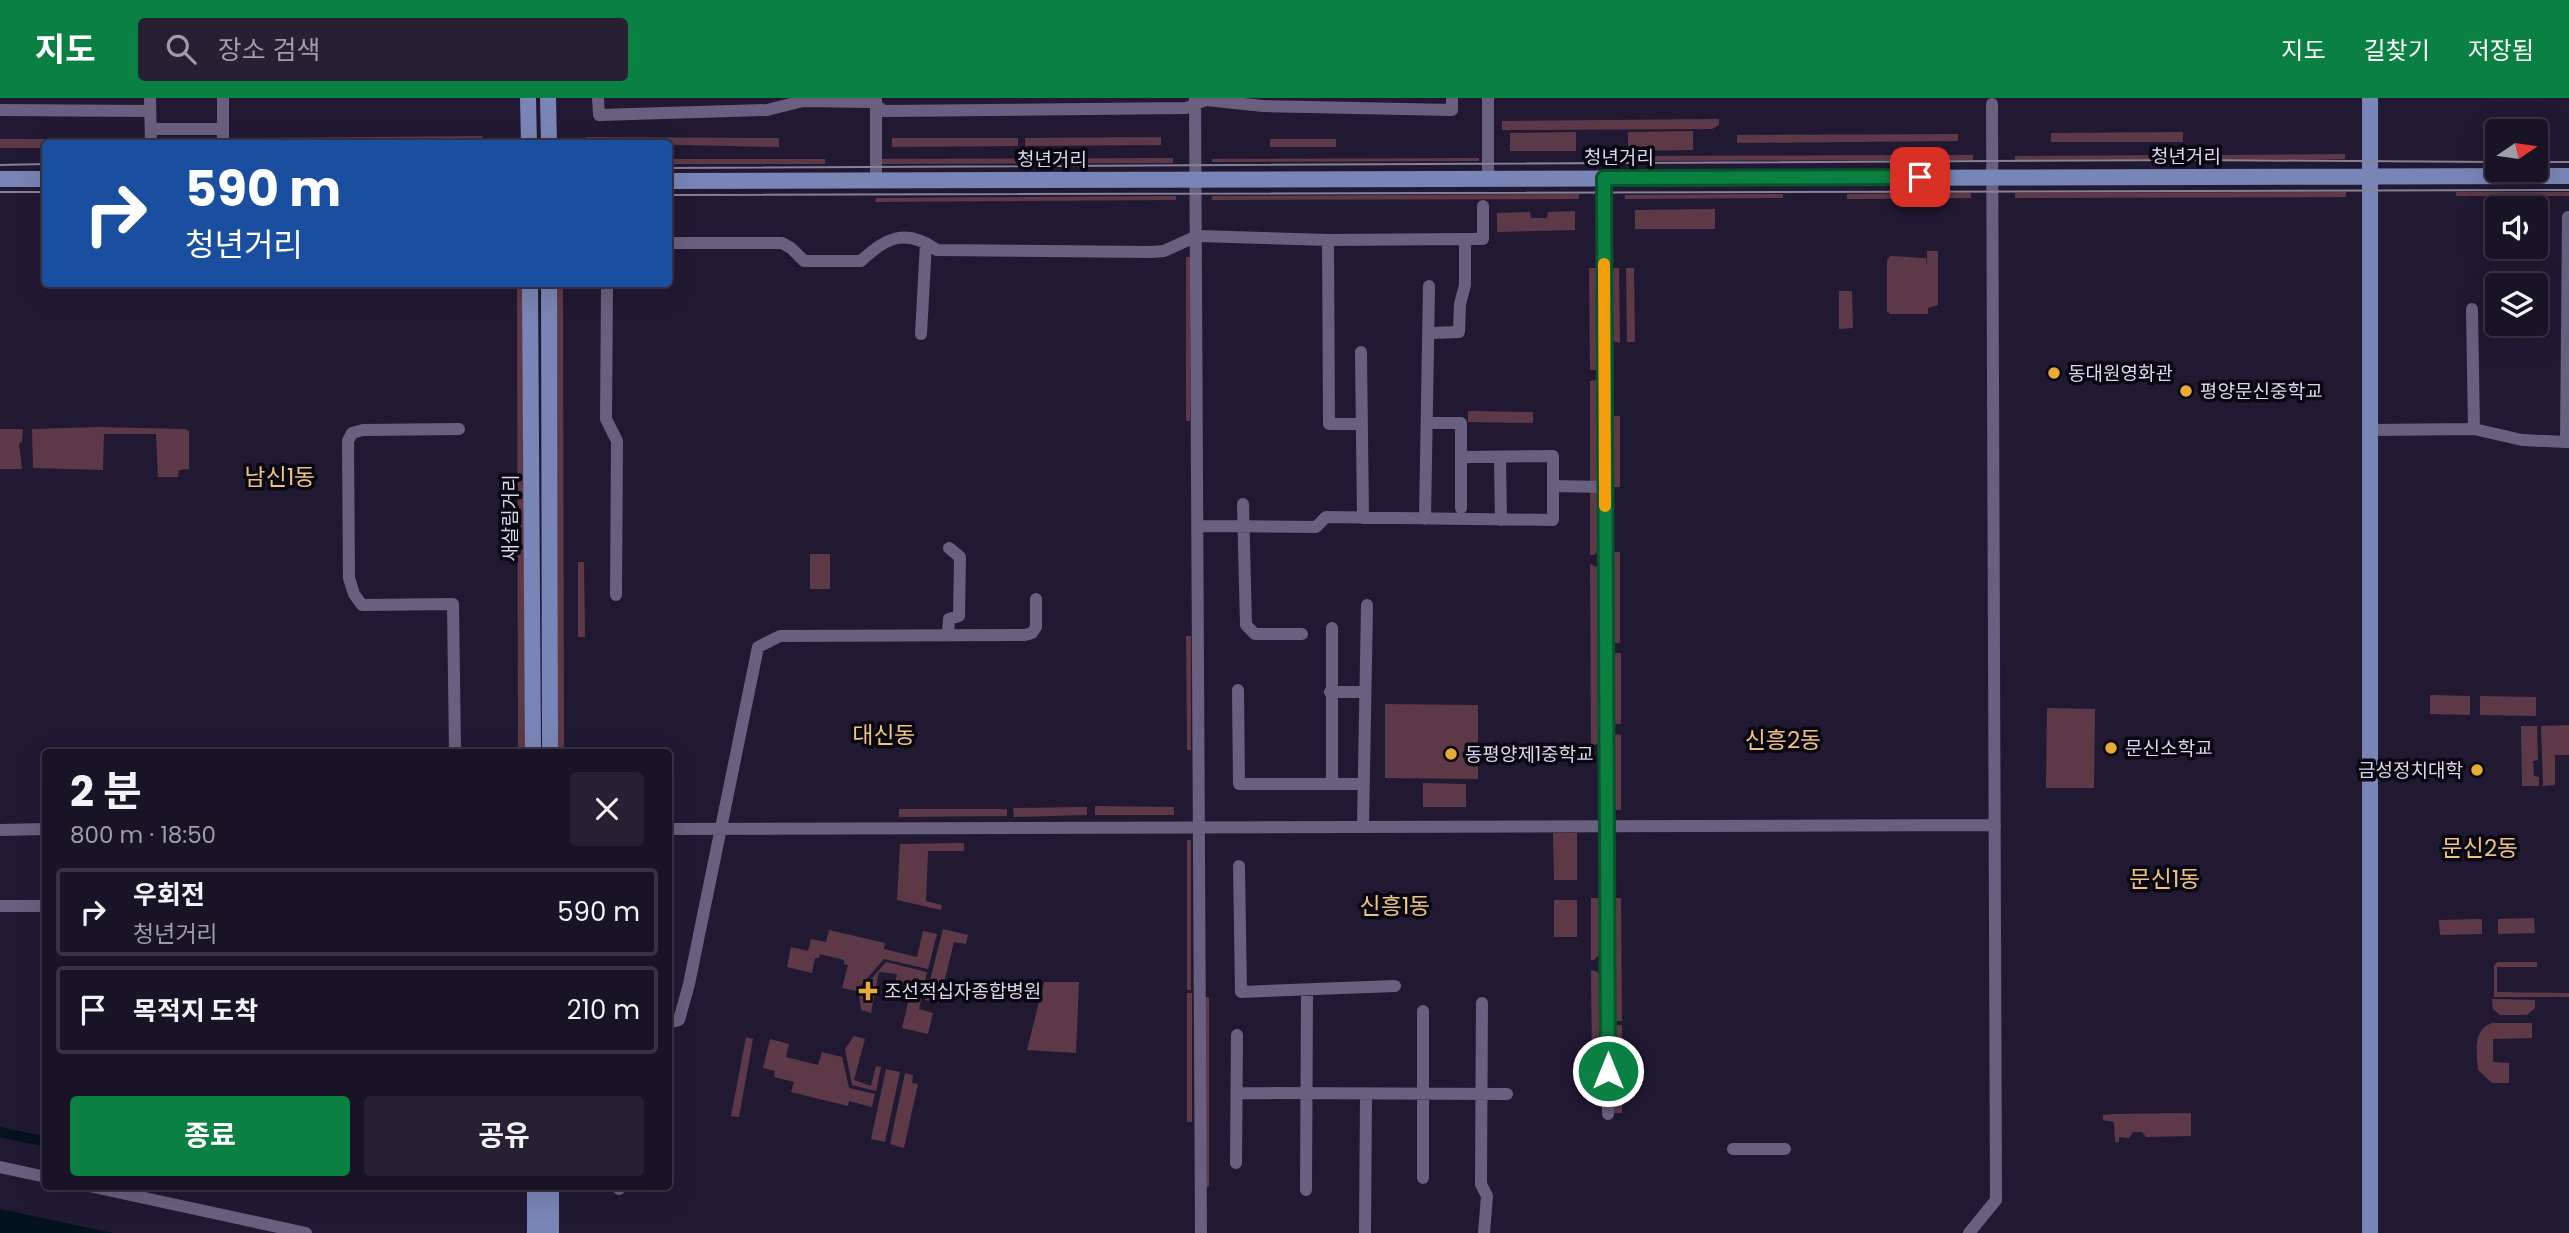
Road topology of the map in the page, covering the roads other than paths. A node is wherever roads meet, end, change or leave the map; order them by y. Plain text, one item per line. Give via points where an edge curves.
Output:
1 (223, 98) edge
2 (528, 98) edge
3 (548, 98) edge
4 (598, 98) edge
5 (1452, 98) edge
6 (1488, 98) edge
7 (2370, 98) edge
8 (1234, 99) edge
9 (1195, 101) edge
10 (876, 102) edge
11 (1992, 104) dead end
12 (150, 105) edge
13 (0, 110) edge
14 (150, 129) junction
15 (223, 129) junction
16 (151, 140) edge
17 (223, 140) edge
18 (529, 140) edge
19 (549, 140) edge
20 (2370, 176) junction
21 (2569, 176) edge
22 (1992, 177) junction
23 (1489, 178) junction
24 (1604, 178) junction
25 (0, 179) edge
26 (42, 179) edge
27 (1196, 179) junction
28 (876, 180) junction
29 (672, 181) edge
30 (1483, 206) dead end
31 (2568, 217) edge
32 (1197, 236) junction
33 (1465, 239) junction
34 (1328, 240) junction
35 (672, 243) edge
36 (926, 243) junction
37 (1429, 286) dead end
38 (530, 287) edge
39 (549, 287) edge
40 (607, 287) edge
41 (2472, 309) dead end
42 (2569, 316) edge
43 (1431, 333) junction
44 (921, 334) dead end
45 (1361, 352) dead end
46 (1429, 423) junction
47 (1362, 424) junction
48 (459, 429) dead end
49 (2474, 429) junction
50 (2369, 430) junction
51 (2568, 442) edge
52 (1462, 457) junction
53 (1500, 457) junction
54 (1553, 486) junction
55 (1605, 487) junction
56 (1243, 504) dead end
57 (1461, 508) dead end
58 (1363, 518) junction
59 (1425, 519) junction
60 (1501, 520) junction
61 (1199, 526) junction
62 (1244, 527) junction
63 (949, 548) dead end
64 (616, 595) dead end
65 (1036, 599) dead end
66 (1367, 605) dead end
67 (1332, 628) dead end
68 (948, 634) junction
69 (1302, 634) dead end
70 (1238, 690) dead end
71 (1330, 692) junction
72 (1363, 692) junction
73 (456, 749) edge
74 (533, 749) edge
75 (550, 749) edge
76 (1332, 783) junction
77 (1363, 784) junction
78 (1606, 825) junction
79 (1995, 825) junction
80 (1363, 826) junction
81 (1197, 827) junction
82 (42, 829) edge
83 (722, 829) junction
84 (0, 830) edge
85 (672, 830) edge
86 (1239, 866) dead end
87 (0, 906) edge
88 (42, 906) edge
89 (1395, 986) dead end
90 (1307, 990) junction
91 (1482, 1003) dead end
92 (1423, 1011) dead end
93 (672, 1022) edge
94 (1237, 1035) dead end
95 (1237, 1093) junction
96 (1422, 1093) junction
97 (1307, 1094) junction
98 (1366, 1094) junction
99 (1481, 1094) junction
100 (1507, 1094) dead end
101 (1608, 1114) dead end
102 (1733, 1149) dead end
103 (1785, 1149) dead end
104 (1237, 1163) dead end
105 (0, 1167) edge
106 (42, 1176) edge
107 (1423, 1178) dead end
108 (107, 1190) edge
109 (535, 1190) edge
110 (551, 1190) edge
111 (1306, 1190) dead end
112 (306, 1233) edge
113 (535, 1233) edge
114 (551, 1233) edge
115 (1201, 1233) edge
116 (1365, 1233) edge
117 (1484, 1233) edge
118 (1969, 1233) edge
119 (2370, 1233) edge

1 - 15 street
2 - 18 main road
3 - 19 main road
4 - 10 street via 598,115 767,110 803,101
5 - 8 street via 1452,110 1263,106
6 - 23 street
7 - 20 main road
8 - 9 street
9 - 10 street via 1186,108 884,111
9 - 27 street
10 - 28 street
11 - 22 street
12 - 13 street
12 - 14 street
14 - 15 street
14 - 16 street
15 - 17 street
20 - 21 main road, 청년거리
20 - 22 main road, 청년거리
20 - 50 main road
22 - 24 main road, 청년거리
22 - 79 street
23 - 24 main road, 청년거리
23 - 27 main road, 청년거리
24 - 55 street
25 - 26 main road
27 - 28 main road, 청년거리
27 - 32 street
28 - 29 main road, 청년거리
30 - 33 street via 1483,239
31 - 42 street
32 - 34 street
32 - 36 street via 1151,252 937,250
32 - 61 street
33 - 34 street
33 - 43 street via 1459,331
34 - 47 street via 1329,424
35 - 36 street via 782,243 803,261 860,261 890,238
36 - 44 street
37 - 43 street
38 - 74 main road, 새살림거리
39 - 75 main road, 새살림거리
40 - 64 street via 606,419 617,440
41 - 49 street
42 - 51 street
43 - 46 street
45 - 47 street
46 - 52 street via 1461,423
46 - 59 street
47 - 58 street
48 - 73 street via 363,430 352,433 348,441 349,578 354,594 362,605 453,604
49 - 50 street
49 - 51 street via 2522,440
50 - 119 main road
52 - 53 street
52 - 57 street
53 - 54 street via 1553,456
53 - 60 street
54 - 55 street
54 - 60 street via 1553,520
55 - 78 street
56 - 62 street
58 - 59 street
58 - 62 street via 1326,517 1316,527
59 - 60 street
61 - 62 street
61 - 81 street
62 - 69 street via 1246,625 1255,634
63 - 68 street via 960,557 959,616 949,619
65 - 68 street via 1032,633
66 - 72 street
67 - 71 street
68 - 83 street via 780,636 758,647
70 - 76 street via 1239,784
71 - 72 street
71 - 76 street
72 - 77 street
76 - 77 street
77 - 80 street
78 - 79 street
78 - 80 street
78 - 101 street
79 - 118 street via 1996,1200
80 - 81 street
81 - 83 street
81 - 115 street
82 - 84 street
83 - 85 street
83 - 93 street via 689,984 679,1020
86 - 90 street via 1241,992
87 - 88 street
89 - 90 street
90 - 97 street
91 - 99 street
92 - 96 street
94 - 95 street
95 - 97 street
95 - 104 street
96 - 98 street
96 - 99 street
96 - 107 street
97 - 98 street
97 - 111 street
98 - 116 street
99 - 100 street
99 - 117 street via 1481,1184 1487,1196
102 - 103 street
105 - 106 street
108 - 112 street
109 - 113 main road
110 - 114 main road

